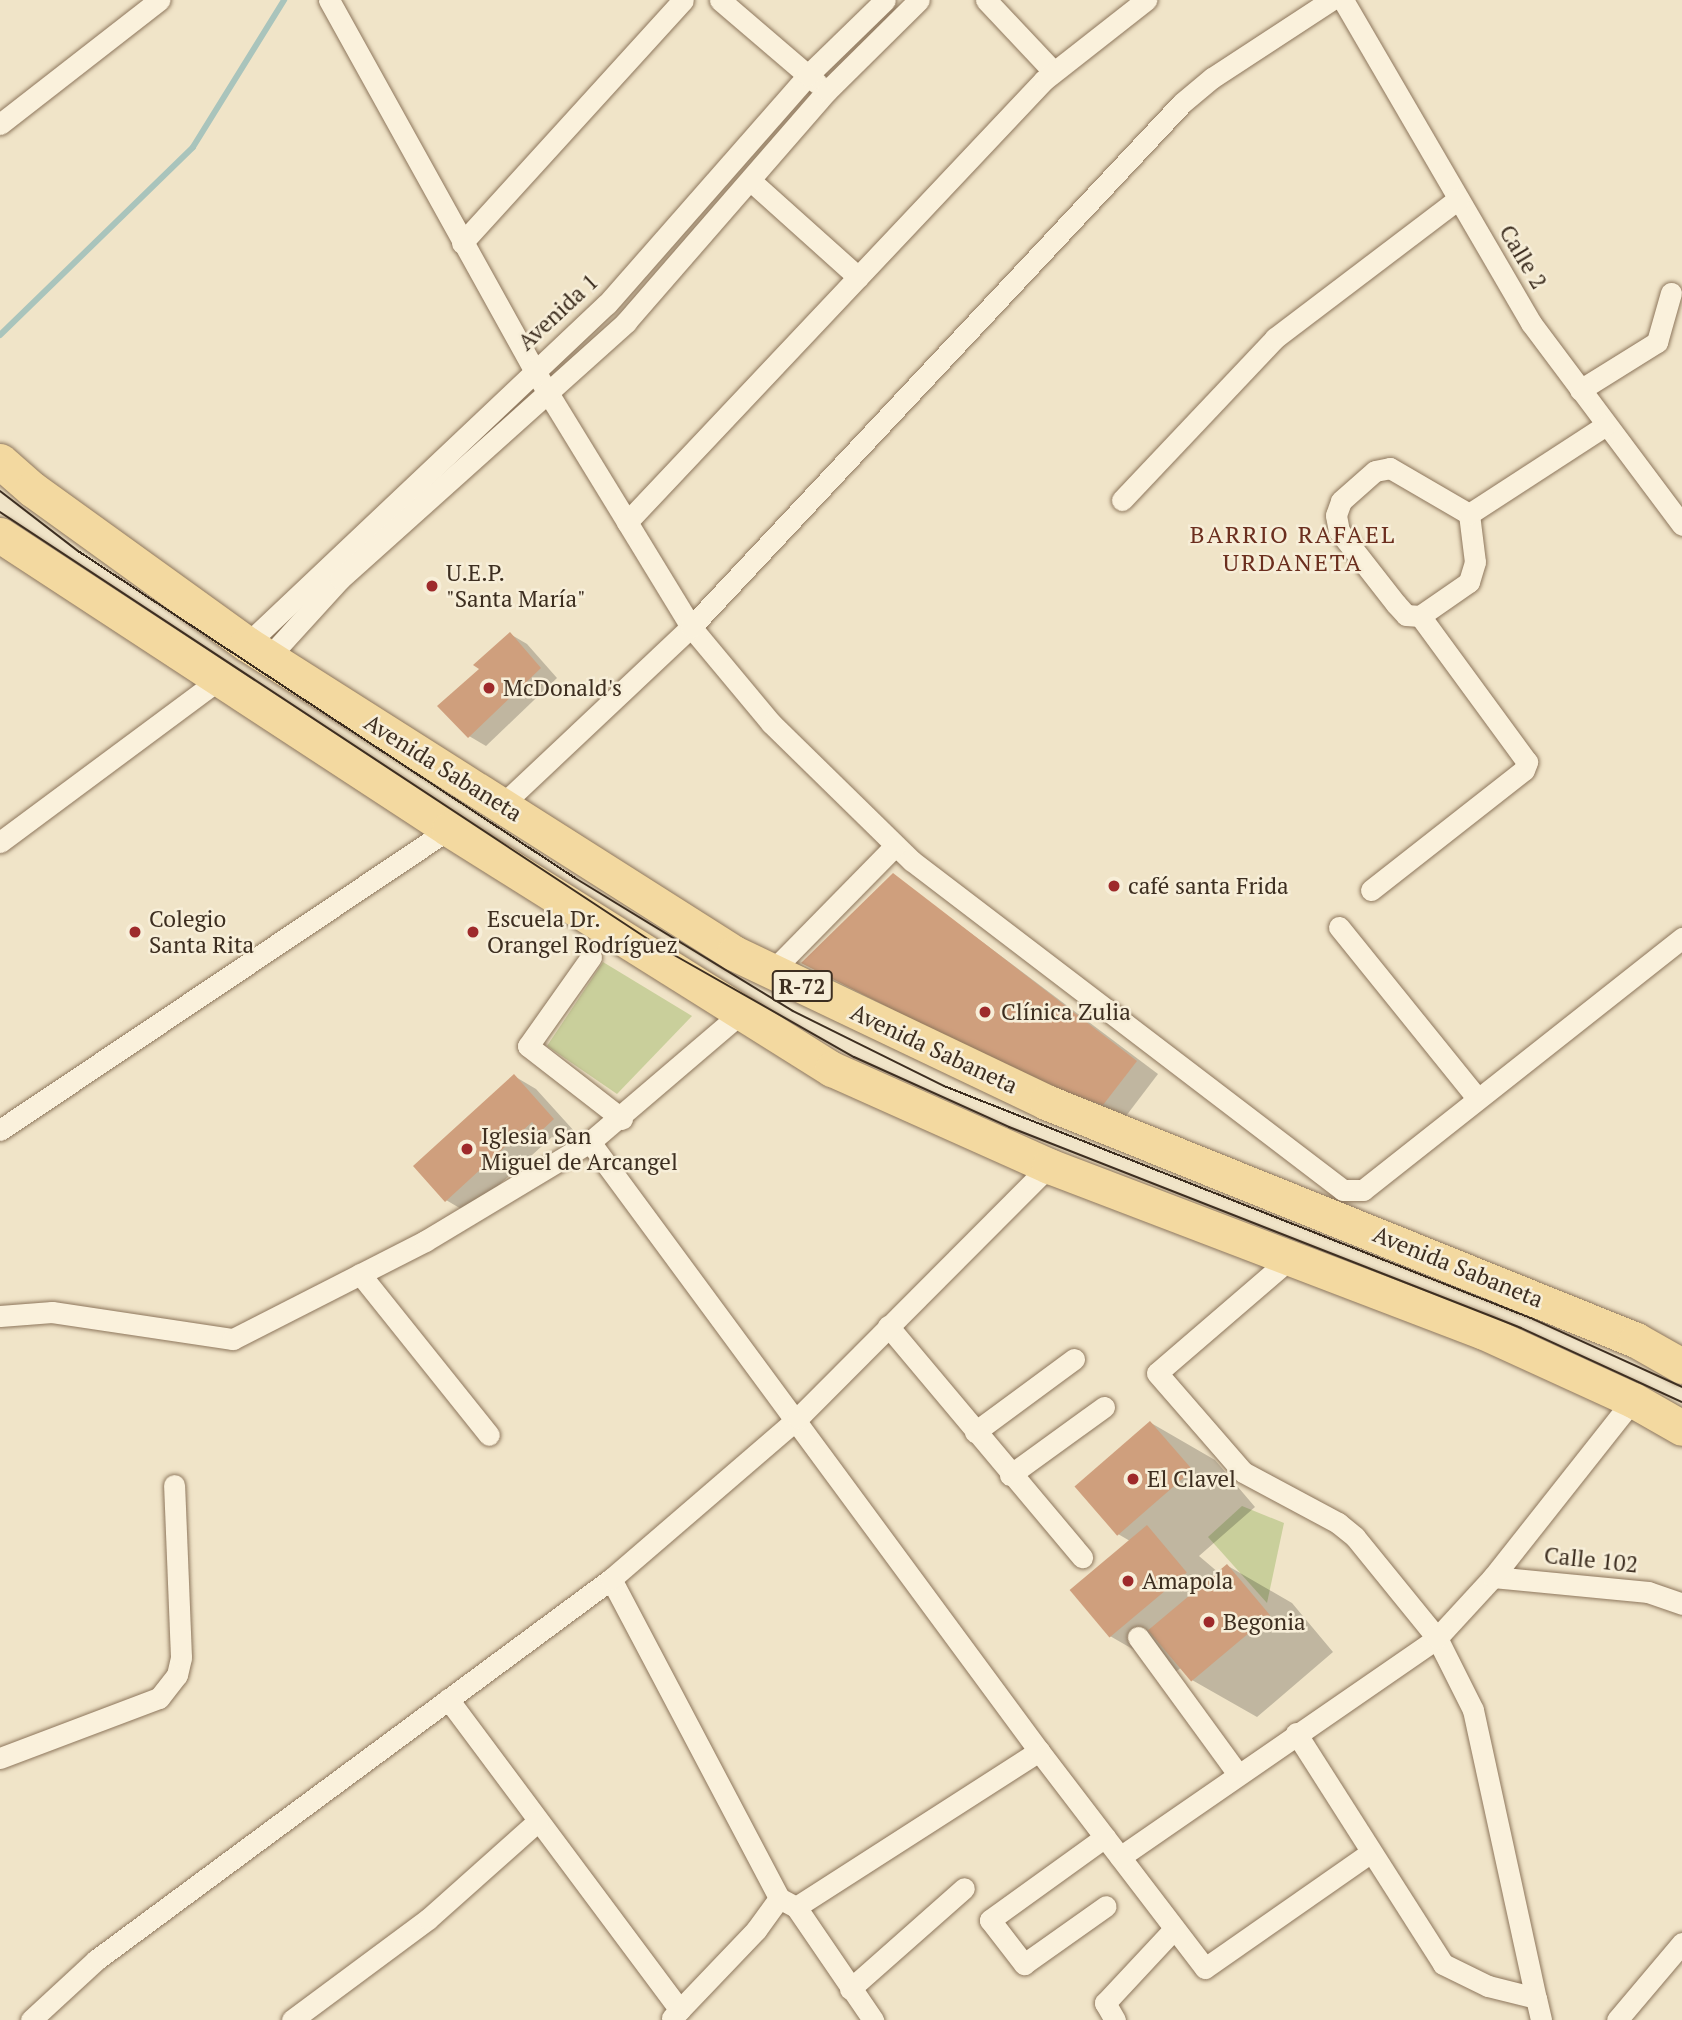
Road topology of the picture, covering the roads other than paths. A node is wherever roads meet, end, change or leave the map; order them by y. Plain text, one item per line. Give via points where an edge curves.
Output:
1 (159, 0) edge
2 (329, 0) edge
3 (682, 0) edge
4 (720, 0) edge
5 (885, 0) edge
6 (919, 0) edge
7 (986, 0) edge
8 (1146, 0) edge
9 (1331, 0) edge
10 (1343, 0) edge
11 (1052, 71) junction
12 (808, 75) junction
13 (827, 91) junction
14 (0, 124) edge
15 (751, 181) junction
16 (1458, 199) junction
17 (678, 223) junction
18 (699, 239) junction
19 (462, 243) junction
20 (858, 277) junction
21 (1671, 293) dead end
22 (534, 370) junction
23 (547, 390) junction
24 (1580, 390) junction
25 (1606, 425) junction
26 (0, 461) edge
27 (1122, 500) dead end
28 (1469, 514) junction
29 (627, 522) junction
30 (1682, 525) edge
31 (0, 535) edge
32 (1420, 616) junction
33 (691, 627) junction
34 (257, 651) junction
35 (218, 680) junction
36 (503, 804) junction
37 (449, 829) junction
38 (0, 842) edge
39 (895, 846) junction
40 (1371, 890) dead end
41 (1339, 926) dead end
42 (1682, 938) edge
43 (590, 957) dead end
44 (772, 971) junction
45 (740, 1014) junction
46 (1477, 1098) junction
47 (622, 1119) junction
48 (0, 1130) edge
49 (590, 1142) junction
50 (1049, 1166) junction
51 (1293, 1256) junction
52 (360, 1274) junction
53 (0, 1315) edge
54 (888, 1326) junction
55 (1074, 1359) dead end
56 (1682, 1366) edge
57 (1633, 1400) junction
58 (1104, 1407) dead end
59 (798, 1418) junction
60 (1682, 1428) edge
61 (975, 1432) junction
62 (489, 1435) dead end
63 (1010, 1475) junction
64 (174, 1485) dead end
65 (1082, 1557) dead end
66 (1493, 1577) junction
67 (611, 1579) junction
68 (1682, 1604) edge
69 (1138, 1637) dead end
70 (1437, 1638) junction
71 (448, 1699) junction
72 (1296, 1733) junction
73 (1039, 1751) junction
74 (0, 1758) edge
75 (1238, 1774) junction
76 (537, 1822) junction
77 (1105, 1837) junction
78 (1370, 1853) junction
79 (1120, 1857) junction
80 (964, 1888) dead end
81 (787, 1903) junction
82 (1106, 1906) dead end
83 (1173, 1930) junction
84 (1682, 1943) edge
85 (850, 1989) junction
86 (1536, 1998) junction
87 (676, 2015) edge
88 (31, 2020) edge
89 (292, 2020) edge
90 (873, 2020) edge
91 (1115, 2020) edge
92 (1541, 2020) edge
93 (1617, 2020) edge

1 - 14 street
2 - 19 street
3 - 19 street
4 - 12 street
5 - 12 street, Avenida 1
6 - 13 street
7 - 11 street
8 - 11 street
9 - 33 street via 1212,78 1182,103
10 - 16 street, Calle 2
11 - 20 street
12 - 13 street
12 - 17 street, Avenida 1
13 - 15 street
15 - 18 street
15 - 20 street
16 - 24 street, Calle 2 via 1531,323
16 - 27 street via 1275,338
17 - 18 street
17 - 22 street, Avenida 1 via 607,304
18 - 23 street via 626,322
19 - 22 street
20 - 29 street
21 - 24 street via 1657,342
22 - 23 street
22 - 34 street, Avenida 1
23 - 29 street
23 - 34 street
24 - 25 street, Calle 2
25 - 28 street
25 - 30 street, Calle 2
26 - 34 main road, Avenida Sabaneta / R-72
28 - 32 street via 1475,562 1469,582
28 - 32 street via 1390,468 1375,471 1341,501 1336,515 1339,531 1406,615
29 - 33 street
31 - 35 main road, Avenida Sabaneta / R-72
32 - 40 street via 1527,762 1524,770
33 - 36 street
33 - 39 street via 771,723
34 - 36 main road, Avenida Sabaneta / R-72
35 - 37 main road, Avenida Sabaneta / R-72
35 - 38 street
36 - 44 main road, Avenida Sabaneta / R-72 via 734,953
37 - 45 main road, Avenida Sabaneta / R-72
37 - 48 street
39 - 44 street
39 - 46 street via 1349,1193 1363,1190
41 - 46 street
42 - 46 street
43 - 47 street via 528,1046
44 - 56 main road, Avenida Sabaneta / R-72 via 1046,1102 1636,1340
45 - 47 street
45 - 50 main road, Avenida Sabaneta / R-72 via 832,1069
47 - 49 street
49 - 52 street via 425,1241
49 - 59 street
50 - 51 main road, Avenida Sabaneta / R-72
50 - 54 street
51 - 57 main road, Avenida Sabaneta / R-72 via 1482,1331
51 - 70 street via 1157,1373 1243,1472 1338,1523 1355,1537
52 - 53 street via 233,1339 52,1311
52 - 62 street
54 - 59 street
54 - 61 street
55 - 61 street
57 - 60 main road, Avenida Sabaneta / R-72
57 - 66 street
58 - 63 street
59 - 67 street
59 - 73 street
61 - 63 street
63 - 65 street
64 - 74 street via 181,1657 177,1675 159,1698
66 - 68 street, Calle 102 via 1648,1592
66 - 70 street
67 - 71 street
67 - 81 street
69 - 75 street
70 - 72 street
70 - 86 street via 1473,1710
71 - 76 street
71 - 88 street via 96,1960
72 - 75 street
72 - 78 street
73 - 77 street
73 - 81 street
75 - 79 street
76 - 87 street
76 - 89 street via 428,1919
77 - 79 street
77 - 82 street via 990,1920 1024,1964
78 - 83 street via 1205,1968
78 - 86 street via 1443,1964 1488,1986
79 - 83 street
80 - 85 street
81 - 85 street
81 - 87 street
83 - 91 street via 1105,2003
84 - 93 street
85 - 90 street
86 - 92 street

